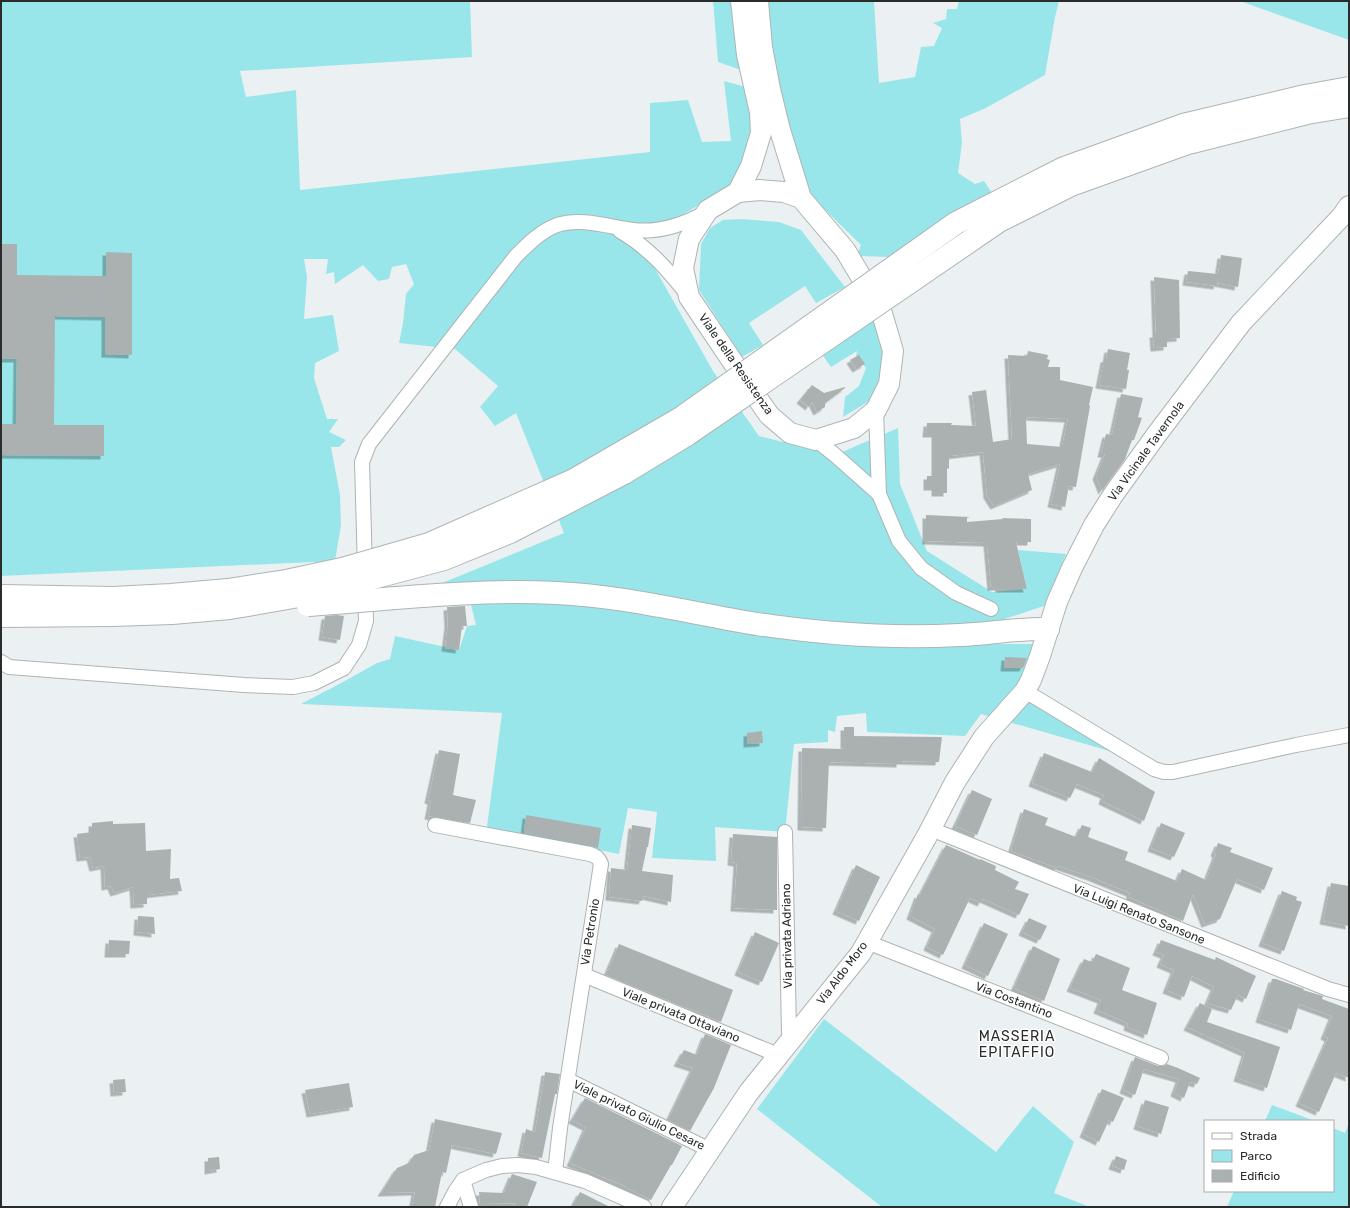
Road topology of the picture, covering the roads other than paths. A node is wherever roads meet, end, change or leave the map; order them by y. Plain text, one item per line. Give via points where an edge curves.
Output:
1 (741, 1) edge
2 (758, 1) edge
3 (1349, 88) edge
4 (1349, 106) edge
5 (738, 192) junction
6 (801, 198) junction
7 (1349, 206) edge
8 (708, 210) junction
9 (613, 226) junction
10 (689, 296) junction
11 (876, 410) junction
12 (816, 440) junction
13 (879, 494) junction
14 (1, 596) edge
15 (230, 608) junction
16 (991, 609) dead end
17 (1, 616) edge
18 (1048, 629) junction
19 (1, 662) edge
20 (1025, 691) junction
21 (992, 727) joint
22 (1349, 735) edge
23 (435, 825) dead end
24 (931, 829) junction
25 (785, 832) dead end
26 (867, 942) junction
27 (584, 975) junction
28 (1349, 995) edge
29 (791, 1038) junction
30 (778, 1055) junction
31 (1161, 1058) dead end
32 (568, 1080) junction
33 (710, 1150) junction
34 (555, 1172) junction
35 (463, 1180) junction
36 (447, 1207) edge
37 (471, 1207) edge
38 (644, 1207) edge
39 (672, 1207) edge

1 - 5 street via 747,55 760,112 761,133 751,166
2 - 6 street via 762,47 770,89
3 - 14 highway, bridge via 1182,125 1064,168 956,222 681,418 574,480 429,544 342,569 228,590 113,598
4 - 15 highway, bridge via 1307,113 1188,143 1071,184 999,221 688,434 624,473 510,532 444,559 316,593
5 - 6 street, Viale della Resistenza via 766,190 784,192
5 - 8 street, Viale della Resistenza
6 - 11 street via 845,250 881,310 893,351 888,384
7 - 18 street, Via Vicinale Tavernola via 1241,323 1113,495 1072,568
8 - 9 street via 694,219 657,230 634,230
8 - 10 street, Viale della Resistenza via 689,239 683,268
9 - 10 street via 652,253
9 - 19 street via 582,222 558,225 540,233 516,256 370,444 362,462 366,621 360,645 344,668 314,682 293,687 9,667
10 - 12 street, Viale della Resistenza via 769,414 790,433
11 - 12 street via 854,428
11 - 13 street
12 - 13 street
13 - 16 street via 899,541 921,568 956,593
15 - 17 highway, bridge via 172,613
15 - 18 highway, bridge via 303,606 468,593 556,593 642,602 757,624 873,636 960,635 1033,628
18 - 20 street, Via Vicinale Tavernola
20 - 21 street, Via Vicinale Tavernola
20 - 22 street via 1154,769 1164,772
21 - 24 street, Via Aldo Moro via 955,782
23 - 27 street, Via Petronio via 596,856 601,864
24 - 26 street, Via Aldo Moro
24 - 28 street, Via Luigi Renato Sansone via 1328,989
25 - 29 street, Via privata Adriano
26 - 29 street, Via Aldo Moro via 861,953
26 - 31 street, Via Costantino
27 - 30 street, Viale privata Ottaviano
27 - 32 street, Via Petronio
29 - 30 street, Via Aldo Moro
30 - 33 street, Via Aldo Moro via 749,1092
32 - 33 street, Viale privato Giulio Cesare
32 - 34 street, Via Petronio
33 - 39 street, Via Aldo Moro
34 - 35 street via 511,1165 486,1170
34 - 38 street via 584,1181
35 - 36 street
35 - 37 street

